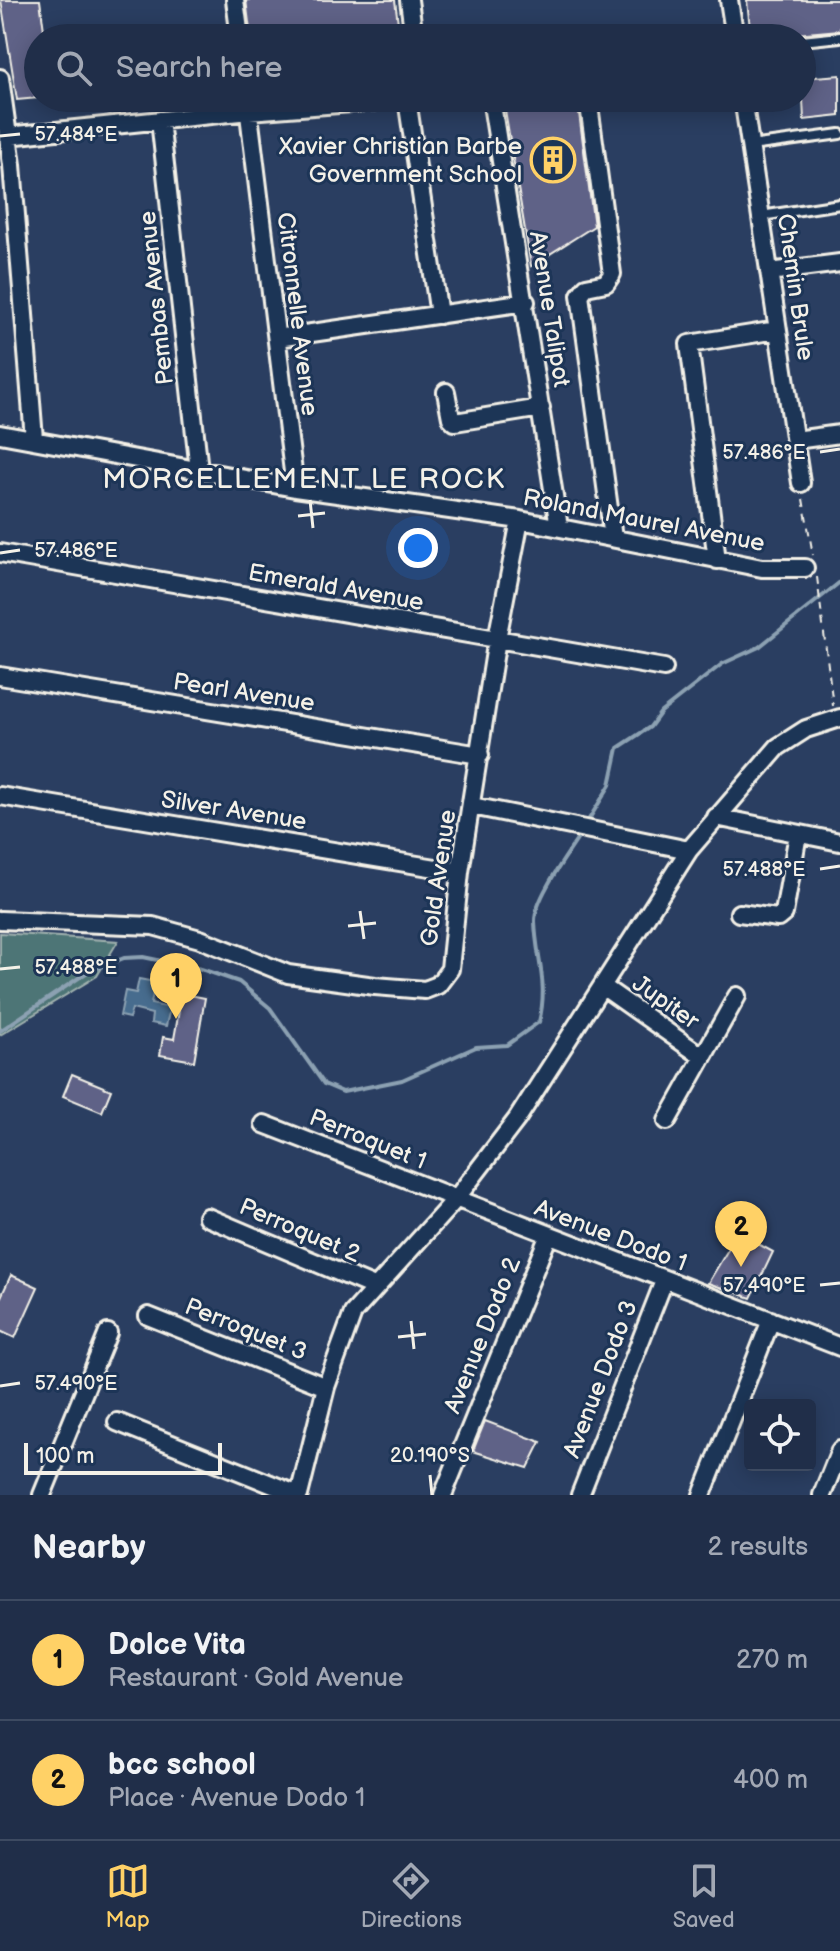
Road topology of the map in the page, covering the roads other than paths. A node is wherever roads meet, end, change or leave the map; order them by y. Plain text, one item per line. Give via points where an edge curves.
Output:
1 (235, 0) edge
2 (409, 0) edge
3 (729, 0) edge
4 (238, 24) edge
5 (412, 24) edge
6 (733, 24) edge
7 (840, 37) edge
8 (816, 40) edge
9 (0, 78) edge
10 (204, 112) edge
11 (249, 112) edge
12 (414, 112) edge
13 (493, 112) edge
14 (590, 112) edge
15 (745, 112) edge
16 (160, 120) junction
17 (840, 134) edge
18 (8, 136) junction
19 (750, 146) junction
20 (6, 165) edge
21 (840, 204) edge
22 (761, 216) junction
23 (840, 263) edge
24 (769, 272) junction
25 (526, 302) junction
26 (439, 315) junction
27 (777, 330) junction
28 (277, 338) junction
29 (446, 392) dead end
30 (541, 408) junction
31 (0, 434) edge
32 (840, 434) edge
33 (34, 439) junction
34 (795, 440) junction
35 (199, 470) junction
36 (801, 483) road end
37 (295, 488) junction
38 (520, 520) junction
39 (559, 527) junction
40 (613, 538) junction
41 (0, 553) edge
42 (717, 560) junction
43 (812, 566) road end
44 (497, 639) junction
45 (664, 668) dead end
46 (0, 676) edge
47 (837, 719) edge
48 (480, 755) junction
49 (0, 796) edge
50 (472, 806) junction
51 (716, 817) junction
52 (798, 834) junction
53 (840, 842) edge
54 (689, 850) junction
55 (460, 872) junction
56 (739, 913) dead end
57 (0, 920) edge
58 (602, 986) junction
59 (737, 996) dead end
60 (703, 1057) junction
61 (667, 1121) dead end
62 (264, 1124) dead end
63 (455, 1200) junction
64 (207, 1217) dead end
65 (548, 1237) junction
66 (664, 1281) junction
67 (374, 1287) junction
68 (148, 1316) dead end
69 (771, 1320) junction
70 (108, 1333) dead end
71 (840, 1347) edge
72 (326, 1387) junction
73 (117, 1422) dead end
74 (840, 1450) edge
75 (835, 1478) edge
76 (42, 1495) edge
77 (298, 1495) edge
78 (443, 1495) edge
79 (580, 1495) edge
80 (702, 1495) edge
81 (822, 1495) edge

1 - 4 street
2 - 5 street
3 - 6 street
7 - 8 lane
9 - 18 street
10 - 16 street
11 - 28 street, Citronnelle Avenue
12 - 26 street
13 - 25 street, Avenue Talipot
14 - 40 street via 612,274 606,283 586,287 580,295
15 - 19 street, Chemin Brule
16 - 18 street
16 - 35 street, Pembas Avenue
17 - 19 lane
18 - 20 street
19 - 22 street, Chemin Brule
20 - 33 street
21 - 22 lane
22 - 24 street, Chemin Brule
23 - 24 street
24 - 27 street, Chemin Brule
25 - 26 street
25 - 30 street, Avenue Talipot
26 - 28 street
27 - 34 street, Chemin Brule
27 - 42 street via 689,344
28 - 37 street, Citronnelle Avenue
29 - 30 street via 455,422
30 - 39 street, Avenue Talipot
31 - 33 street, Roland Maurel Avenue
32 - 34 street
33 - 35 street, Roland Maurel Avenue
34 - 36 street, Chemin Brule
35 - 37 street, Roland Maurel Avenue
37 - 38 street, Roland Maurel Avenue
38 - 39 street, Roland Maurel Avenue
38 - 44 street, Gold Avenue
39 - 40 street, Roland Maurel Avenue
40 - 42 street, Roland Maurel Avenue
41 - 44 street, Emerald Avenue
42 - 43 street, Roland Maurel Avenue via 779,569
44 - 45 street, Emerald Avenue
44 - 48 street, Gold Avenue
46 - 48 street, Pearl Avenue
47 - 51 street via 806,729 778,747
48 - 50 street, Gold Avenue
49 - 55 street, Silver Avenue
50 - 54 street
50 - 55 street, Gold Avenue
51 - 52 street
51 - 54 street
52 - 53 street
52 - 56 street via 784,913 778,918
54 - 58 street
55 - 57 street, Gold Avenue via 450,969 438,985 425,990 288,974 153,926
58 - 60 street, Jupiter
58 - 63 street via 517,1119
59 - 60 street
60 - 61 street
62 - 63 street, Perroquet 1
63 - 65 street, Avenue Dodo 1
63 - 67 street
64 - 67 street, Perroquet 2
65 - 66 street, Avenue Dodo 1
65 - 78 street, Avenue Dodo 2
66 - 69 street, Avenue Dodo 1
66 - 79 street, Avenue Dodo 3
67 - 72 street via 353,1313
68 - 72 street, Perroquet 3
69 - 71 street, Avenue Dodo 1
69 - 80 street
70 - 76 street
72 - 77 street
73 - 77 street
74 - 75 street
75 - 81 street

